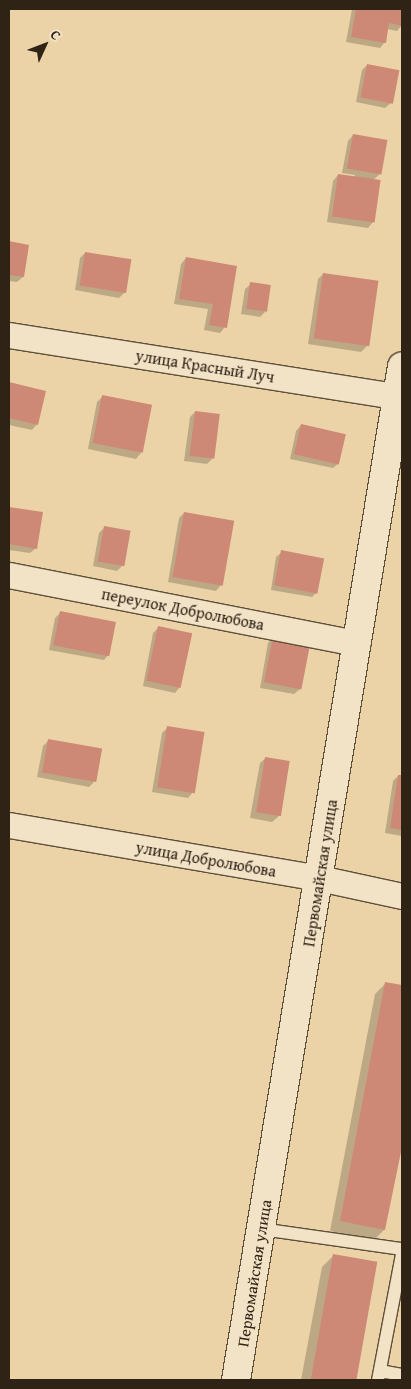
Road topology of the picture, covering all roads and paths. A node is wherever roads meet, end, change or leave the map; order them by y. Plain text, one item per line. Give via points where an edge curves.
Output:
1 (9, 335) edge
2 (402, 366) edge
3 (400, 397) edge
4 (9, 576) edge
5 (357, 643) junction
6 (9, 825) edge
7 (319, 878) junction
8 (402, 896) edge
9 (261, 1229) junction
10 (402, 1249) edge
11 (402, 1254) edge
12 (402, 1375) edge
13 (379, 1376) edge
14 (236, 1380) edge

1 - 3 street, улица Красный Луч
2 - 3 main road, Первомайская улица
3 - 5 main road, Первомайская улица
4 - 5 street, переулок Добролюбова
5 - 7 main road, Первомайская улица
6 - 7 street, улица Добролюбова
7 - 8 street, улица Добролюбова
7 - 9 main road, Первомайская улица
9 - 10 lane
9 - 14 main road, Первомайская улица
11 - 13 lane
12 - 13 lane

